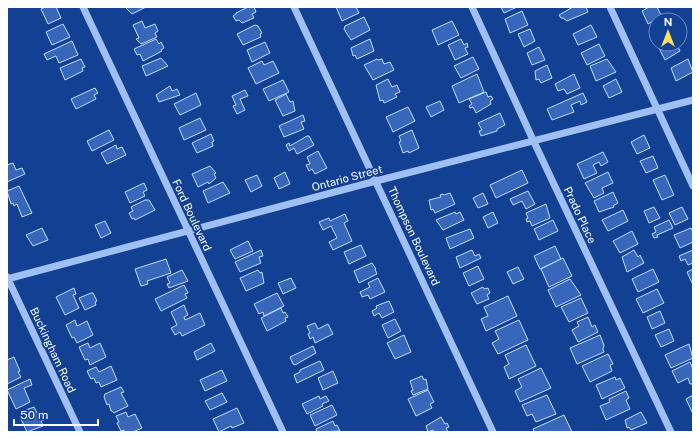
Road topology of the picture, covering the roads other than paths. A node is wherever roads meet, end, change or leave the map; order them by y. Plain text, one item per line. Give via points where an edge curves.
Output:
1 (83, 7) edge
2 (294, 7) edge
3 (472, 7) edge
4 (610, 7) edge
5 (693, 100) edge
6 (657, 108) junction
7 (534, 142) junction
8 (376, 181) junction
9 (693, 186) edge
10 (188, 232) junction
11 (7, 278) edge
12 (80, 432) edge
13 (283, 432) edge
14 (493, 432) edge
15 (671, 432) edge

1 - 10 street, Ford Boulevard
2 - 8 street, Thompson Boulevard
3 - 7 street, Prado Place
4 - 6 street
5 - 6 street, Ontario Street
6 - 7 street, Ontario Street
6 - 9 street
7 - 8 street, Ontario Street
7 - 15 street, Prado Place
8 - 10 street, Ontario Street
8 - 14 street, Thompson Boulevard
10 - 11 street, Ontario Street
10 - 13 street, Ford Boulevard
11 - 12 street, Buckingham Road

